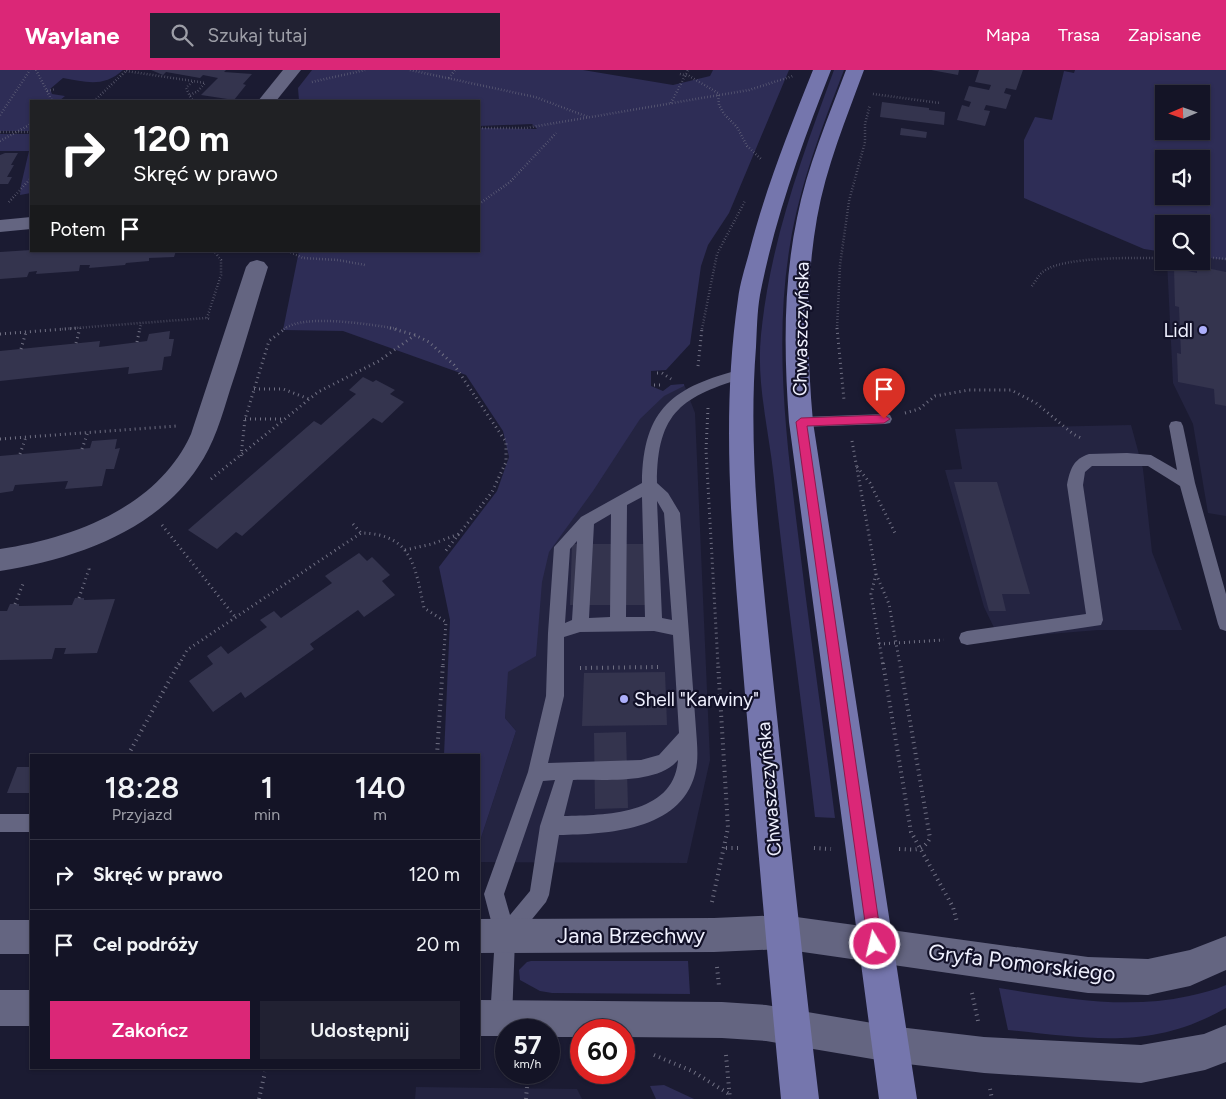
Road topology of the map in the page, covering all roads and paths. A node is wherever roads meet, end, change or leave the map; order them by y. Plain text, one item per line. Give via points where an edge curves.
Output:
1 (30, 70) edge
2 (36, 70) edge
3 (292, 70) edge
4 (365, 70) edge
5 (410, 70) edge
6 (455, 70) edge
7 (688, 70) edge
8 (822, 70) edge
9 (855, 70) edge
10 (127, 71) edge
11 (680, 74) dead end
12 (685, 75) junction
13 (794, 75) dead end
14 (449, 78) junction
15 (193, 81) junction
16 (311, 82) dead end
17 (55, 89) dead end
18 (47, 91) junction
19 (873, 94) dead end
20 (190, 95) junction
21 (720, 95) junction
22 (52, 100) edge
23 (95, 100) edge
24 (191, 100) edge
25 (268, 100) edge
26 (871, 100) dead end
27 (671, 103) junction
28 (940, 104) dead end
29 (0, 115) edge
30 (588, 117) junction
31 (30, 125) edge
32 (480, 128) edge
33 (0, 132) edge
34 (18, 132) junction
35 (30, 132) edge
36 (556, 133) dead end
37 (0, 140) edge
38 (761, 159) dead end
39 (30, 179) edge
40 (15, 196) dead end
41 (480, 203) edge
42 (30, 222) edge
43 (0, 226) edge
44 (215, 252) edge
45 (290, 252) edge
46 (1155, 258) edge
47 (1210, 258) edge
48 (1226, 259) edge
49 (365, 266) dead end
50 (257, 267) dead end
51 (1032, 286) dead end
52 (141, 323) junction
53 (80, 328) junction
54 (26, 332) junction
55 (0, 334) edge
56 (415, 335) junction
57 (138, 342) dead end
58 (76, 343) dead end
59 (21, 349) dead end
60 (657, 373) dead end
61 (742, 374) junction
62 (671, 379) dead end
63 (254, 389) junction
64 (310, 399) junction
65 (245, 419) junction
66 (286, 419) junction
67 (884, 419) joint
68 (848, 420) junction
69 (801, 422) junction
70 (182, 426) dead end
71 (1176, 426) dead end
72 (88, 432) junction
73 (26, 437) junction
74 (0, 439) edge
75 (82, 449) dead end
76 (20, 454) dead end
77 (1118, 459) junction
78 (856, 466) junction
79 (1187, 483) junction
80 (650, 486) junction
81 (619, 502) junction
82 (158, 520) dead end
83 (586, 521) junction
84 (353, 524) dead end
85 (361, 533) junction
86 (460, 533) junction
87 (896, 536) dead end
88 (404, 550) junction
89 (444, 553) dead end
90 (0, 560) edge
91 (88, 572) dead end
92 (876, 574) junction
93 (25, 576) dead end
94 (80, 598) dead end
95 (15, 604) dead end
96 (236, 618) junction
97 (654, 624) junction
98 (1226, 624) edge
99 (580, 625) junction
100 (618, 625) junction
101 (681, 629) junction
102 (556, 632) junction
103 (967, 638) joint
104 (880, 644) junction
105 (896, 644) junction
106 (684, 661) junction
107 (712, 662) dead end
108 (718, 662) dead end
109 (556, 669) junction
110 (687, 737) junction
111 (129, 754) edge
112 (437, 754) edge
113 (537, 772) junction
114 (566, 772) junction
115 (727, 812) dead end
116 (0, 823) edge
117 (30, 823) edge
118 (550, 826) junction
119 (899, 849) dead end
120 (920, 849) junction
121 (712, 908) dead end
122 (958, 929) dead end
123 (782, 932) junction
124 (492, 936) edge
125 (30, 937) edge
126 (0, 938) edge
127 (875, 944) junction
128 (1226, 953) edge
129 (717, 963) dead end
130 (971, 988) dead end
131 (720, 994) dead end
132 (0, 1008) edge
133 (30, 1008) edge
134 (490, 1019) edge
135 (793, 1028) junction
136 (979, 1030) dead end
137 (1226, 1043) edge
138 (890, 1044) junction
139 (725, 1046) dead end
140 (265, 1072) dead end
141 (692, 1072) dead end
142 (527, 1084) edge
143 (730, 1096) edge
144 (258, 1099) edge
145 (526, 1099) edge
146 (800, 1099) edge
147 (898, 1099) edge

1 - 29 path
2 - 18 path
3 - 25 street
4 - 16 path
5 - 14 path
6 - 14 path
7 - 12 path
8 - 61 main road, Chwaszczyńska via 768,218 749,297
9 - 69 main road, Chwaszczyńska via 814,189 802,246 797,291
10 - 15 path
10 - 23 path
11 - 12 path
12 - 21 path
12 - 27 path
13 - 21 path via 749,90
14 - 30 path via 534,97
15 - 20 path via 186,88
15 - 20 path via 205,83
17 - 18 path
18 - 22 path
19 - 28 path
20 - 24 path
21 - 27 path
21 - 38 path via 719,105 724,114 737,127 747,146
26 - 68 path via 865,124 865,142 849,201 838,283 840,369
27 - 30 path
30 - 32 path via 526,128
31 - 34 path
33 - 34 path
34 - 35 path
34 - 37 path
36 - 41 path via 510,182
39 - 40 path
42 - 43 street
44 - 52 path via 221,260 222,274 207,318
45 - 49 path via 303,258
46 - 51 path via 1053,266 1043,272
47 - 48 path
50 - 90 street via 212,412 190,459 171,484 143,507 71,545
52 - 53 path
52 - 57 path
53 - 54 path
53 - 58 path
54 - 55 path
54 - 59 path
56 - 63 path via 398,329 347,322 293,324 269,340
56 - 64 path via 379,361
56 - 86 path via 429,342 454,365 506,442 506,462 492,492
60 - 62 path
61 - 80 lane via 705,384 678,401 662,420 652,447
61 - 123 main road, Chwaszczyńska via 741,453 745,530
63 - 64 path via 282,389
63 - 65 path
64 - 66 path
65 - 66 path
65 - 66 path via 241,456
67 - 68 lane
67 - 77 path via 920,409 935,396 970,390 1010,390 1036,403 1073,434
68 - 69 lane
68 - 78 path
69 - 127 main road, Chwaszczyńska
70 - 72 path
71 - 79 lane
72 - 73 path
72 - 75 path
73 - 74 path
73 - 76 path
77 - 79 lane via 1151,460
77 - 103 lane via 1089,460 1078,469 1075,485 1095,620
78 - 87 path via 870,483
78 - 92 path
79 - 98 lane
80 - 81 lane
80 - 97 lane
80 - 101 lane via 663,497 672,513
81 - 83 lane
81 - 100 lane
82 - 96 path
83 - 99 lane
83 - 102 lane via 562,547
84 - 85 path
85 - 88 path via 376,531 389,535
85 - 96 path
86 - 88 path
86 - 89 path
88 - 112 path via 414,565 424,608 446,622
91 - 94 path
92 - 104 path via 872,594
92 - 105 path via 889,604
93 - 95 path
96 - 111 path via 187,650
97 - 100 lane
97 - 101 lane
99 - 100 lane
99 - 102 lane
101 - 106 lane
102 - 109 lane
103 - 105 path
104 - 105 path
104 - 120 path via 910,832
105 - 120 path via 929,828 928,844
106 - 109 path via 669,662 655,670
106 - 110 lane
107 - 108 path
109 - 113 lane via 555,696
110 - 114 lane via 665,762 641,769
110 - 118 lane via 686,774 676,794 664,804 636,819
113 - 114 lane
113 - 124 lane via 494,894
114 - 118 lane
115 - 121 path via 726,848
116 - 117 lane
118 - 124 lane via 539,895
119 - 120 path
120 - 122 path via 953,907
123 - 124 street, Jana Brzechwy
123 - 127 street, Jana Brzechwy
123 - 135 main road, Chwaszczyńska
124 - 134 lane
125 - 126 street
127 - 128 street, Gryfa Pomorskiego via 1088,976 1148,977 1190,968
127 - 138 main road, Chwaszczyńska
129 - 131 path
130 - 136 path
132 - 133 street
134 - 135 street via 722,1020
135 - 138 street
135 - 146 main road, Chwaszczyńska
137 - 138 street via 1205,1052 1141,1064 984,1055
138 - 147 main road, Chwaszczyńska
139 - 143 path
140 - 144 path
141 - 143 path
142 - 145 path

